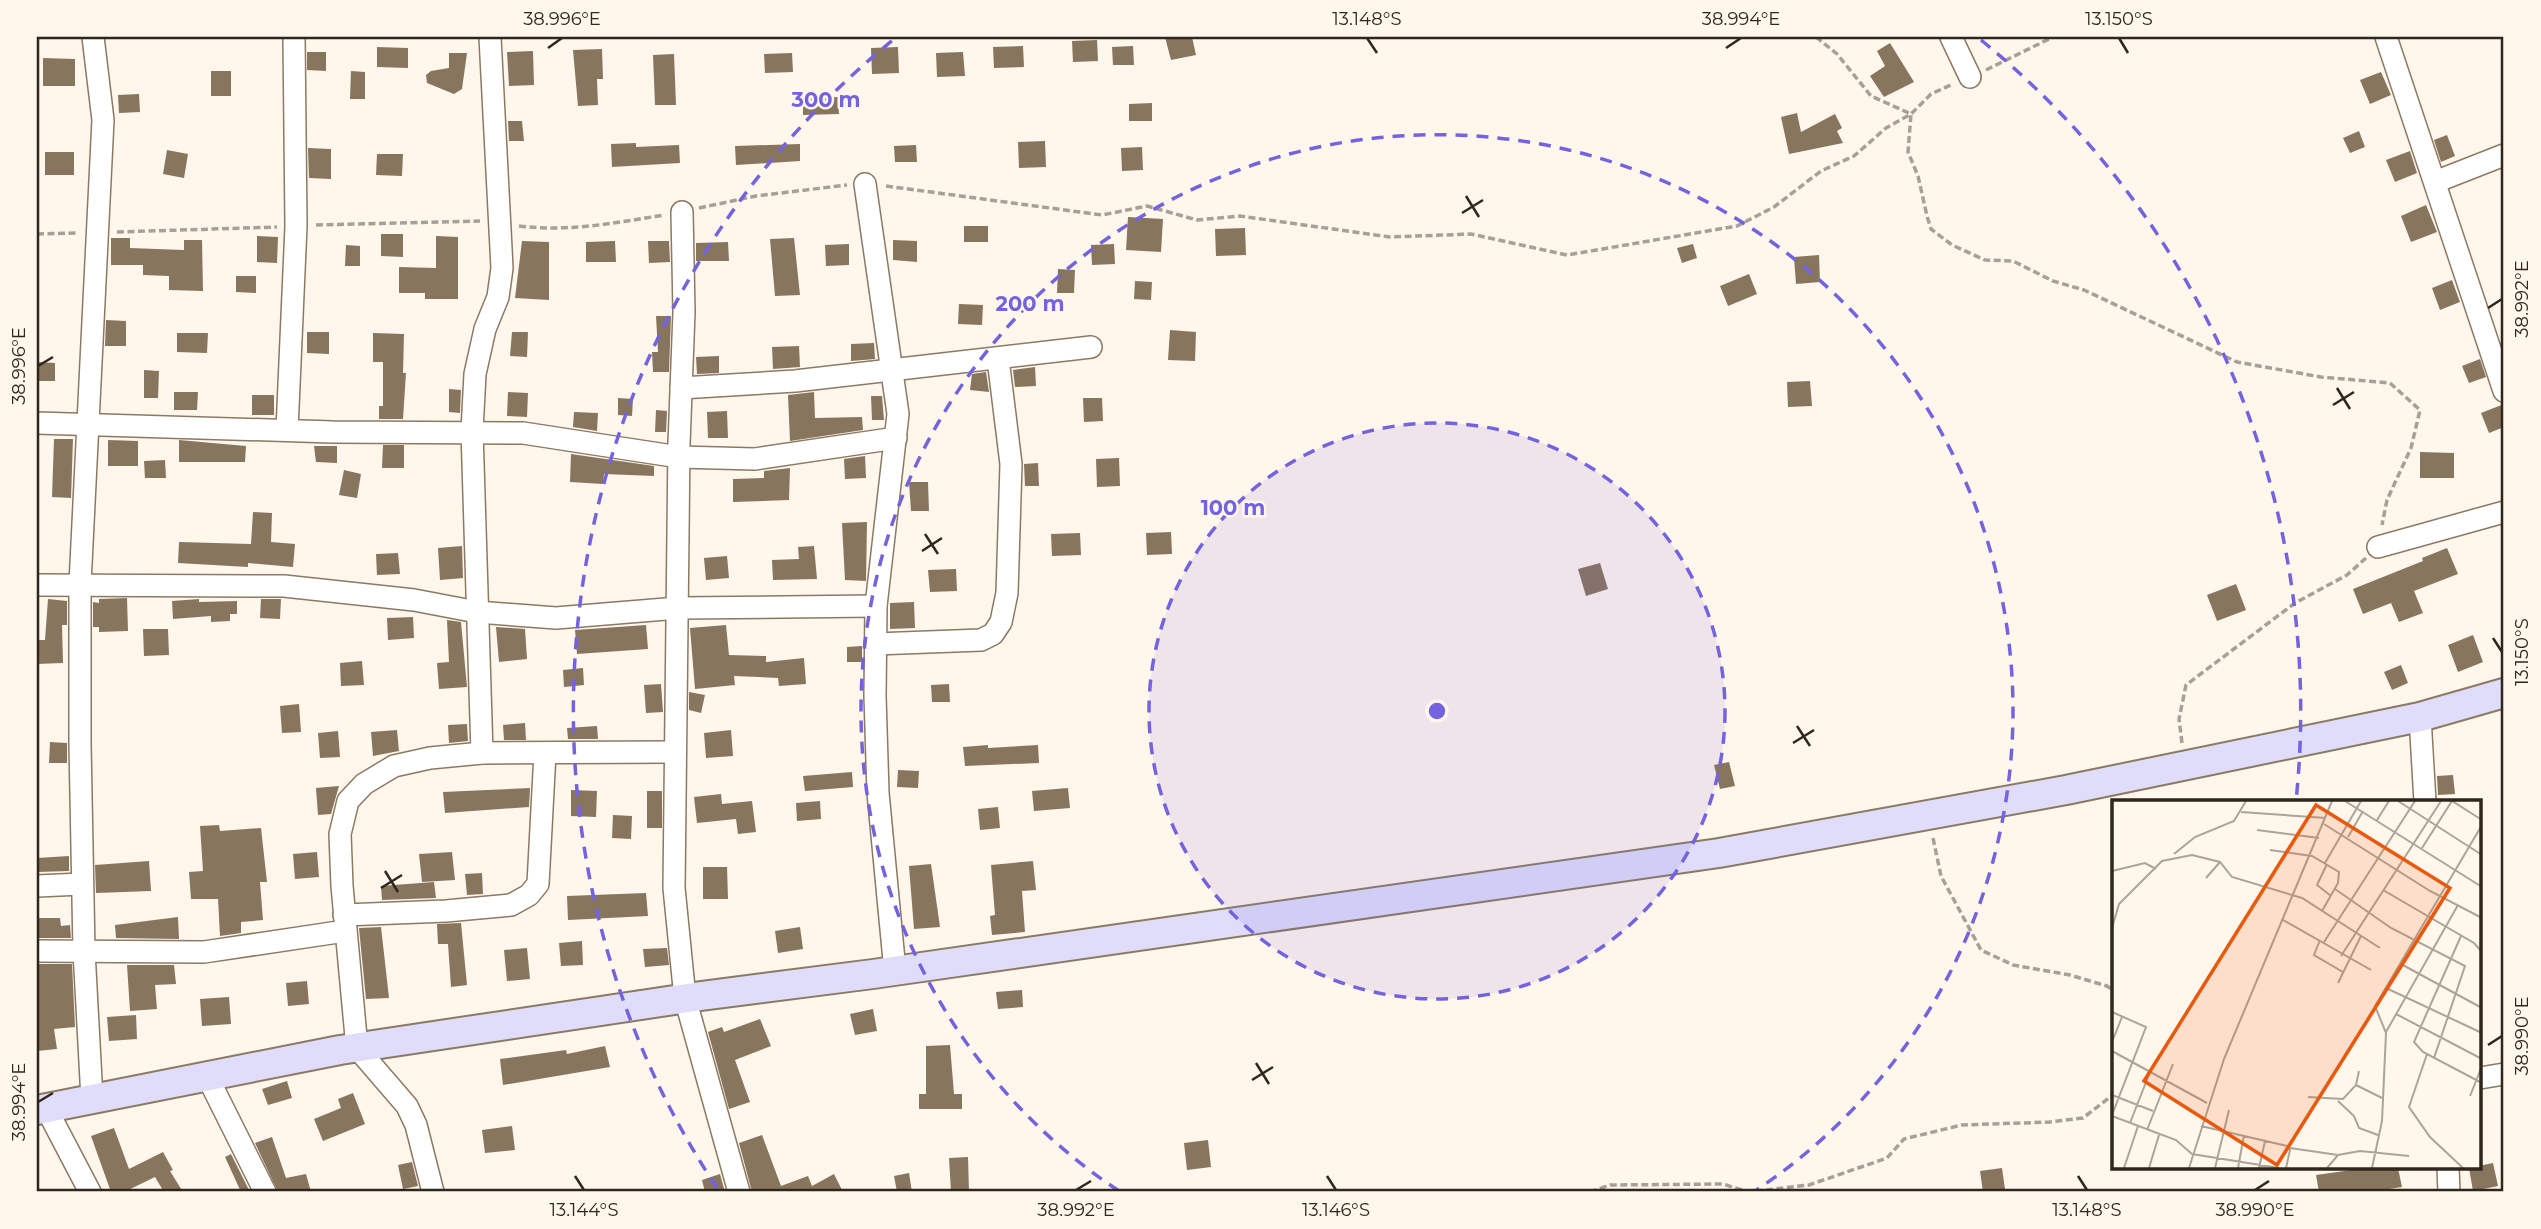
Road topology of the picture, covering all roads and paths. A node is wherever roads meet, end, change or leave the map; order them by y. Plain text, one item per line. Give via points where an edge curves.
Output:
1 (93, 37) edge
2 (294, 37) edge
3 (490, 37) edge
4 (1816, 37) edge
5 (1951, 37) edge
6 (2053, 37) edge
7 (2386, 37) edge
8 (1970, 77) junction
9 (1911, 114) junction
10 (2504, 155) edge
11 (2435, 182) junction
12 (865, 184) junction
13 (682, 212) junction
14 (501, 223) junction
15 (296, 226) junction
16 (98, 232) junction
17 (37, 233) edge
18 (2495, 338) edge
19 (1091, 346) dead end
20 (998, 359) junction
21 (894, 370) junction
22 (681, 388) junction
23 (2504, 391) edge
24 (37, 423) edge
25 (89, 424) junction
26 (287, 430) junction
27 (472, 431) junction
28 (896, 438) junction
29 (679, 457) junction
30 (2504, 512) edge
31 (2378, 547) junction
32 (80, 584) junction
33 (37, 585) edge
34 (876, 606) junction
35 (678, 608) junction
36 (477, 612) junction
37 (875, 643) junction
38 (2504, 693) edge
39 (2420, 717) junction
40 (2182, 745) dead end
41 (675, 752) junction
42 (482, 753) junction
43 (545, 753) junction
44 (2425, 800) edge
45 (1929, 815) junction
46 (82, 884) junction
47 (37, 886) edge
48 (345, 923) junction
49 (37, 951) edge
50 (84, 951) junction
51 (895, 971) junction
52 (2112, 990) edge
53 (685, 998) junction
54 (357, 1048) junction
55 (2504, 1074) edge
56 (207, 1076) junction
57 (2482, 1078) edge
58 (2112, 1096) edge
59 (92, 1099) junction
60 (41, 1109) edge
61 (2448, 1170) edge
62 (90, 1192) edge
63 (265, 1192) edge
64 (433, 1192) edge
65 (739, 1192) edge
66 (1590, 1192) edge
67 (2449, 1192) edge

1 - 16 street via 103,120
2 - 15 street
3 - 14 street
4 - 9 path via 1837,54 1871,96
5 - 8 street
6 - 8 path
7 - 11 street
8 - 9 path via 1931,94
9 - 12 path via 1886,128 1854,156 1821,171 1774,206 1737,226 1567,255 1471,234 1391,237 1240,216 1197,220 1147,206 1102,215
9 - 31 path via 1908,152 1931,229 1952,245 1985,260 2013,261 2084,290 2237,362 2390,383 2420,410 2411,449 2387,500
10 - 11 street
11 - 18 street
12 - 13 path via 756,196
12 - 21 street
13 - 14 path via 587,227 546,229
13 - 22 street
14 - 15 path
14 - 27 street via 498,297 475,374
15 - 16 path
15 - 26 street
16 - 17 path
16 - 25 street
18 - 23 street
19 - 20 street
20 - 21 street
20 - 37 street via 1011,464 1007,593 1001,622 993,634 981,640
21 - 22 street
21 - 28 street
22 - 29 street
24 - 25 street
25 - 26 street
25 - 32 street
26 - 27 street
27 - 29 street via 523,433
27 - 36 street
28 - 29 street via 755,459
28 - 34 street
29 - 35 street
30 - 31 street
31 - 40 path via 2347,575 2295,603 2186,685 2179,719
32 - 33 street
32 - 36 street via 285,586
32 - 46 street
34 - 35 street
34 - 37 street
35 - 36 street via 556,618
35 - 41 street
36 - 42 street
37 - 51 street via 878,793
38 - 39 main road
39 - 44 street
39 - 45 main road
41 - 43 street
41 - 53 street via 674,888
42 - 43 street
42 - 48 street via 394,766 364,784 348,801 340,834
43 - 48 street via 538,884 529,895 511,905
45 - 51 main road via 1705,855
45 - 52 path via 1941,876 1981,950 2013,965 2070,975
46 - 47 street
46 - 50 street
48 - 50 street via 204,952
48 - 54 street
49 - 50 street
50 - 59 street
51 - 53 main road
53 - 54 main road
53 - 65 street
54 - 56 main road
54 - 64 street via 407,1106
55 - 57 street
56 - 59 main road
56 - 63 street
58 - 66 path via 2083,1118 1962,1125 1904,1139 1887,1158 1809,1185 1748,1192 1723,1184 1610,1185
59 - 60 main road
60 - 62 street
61 - 67 street

